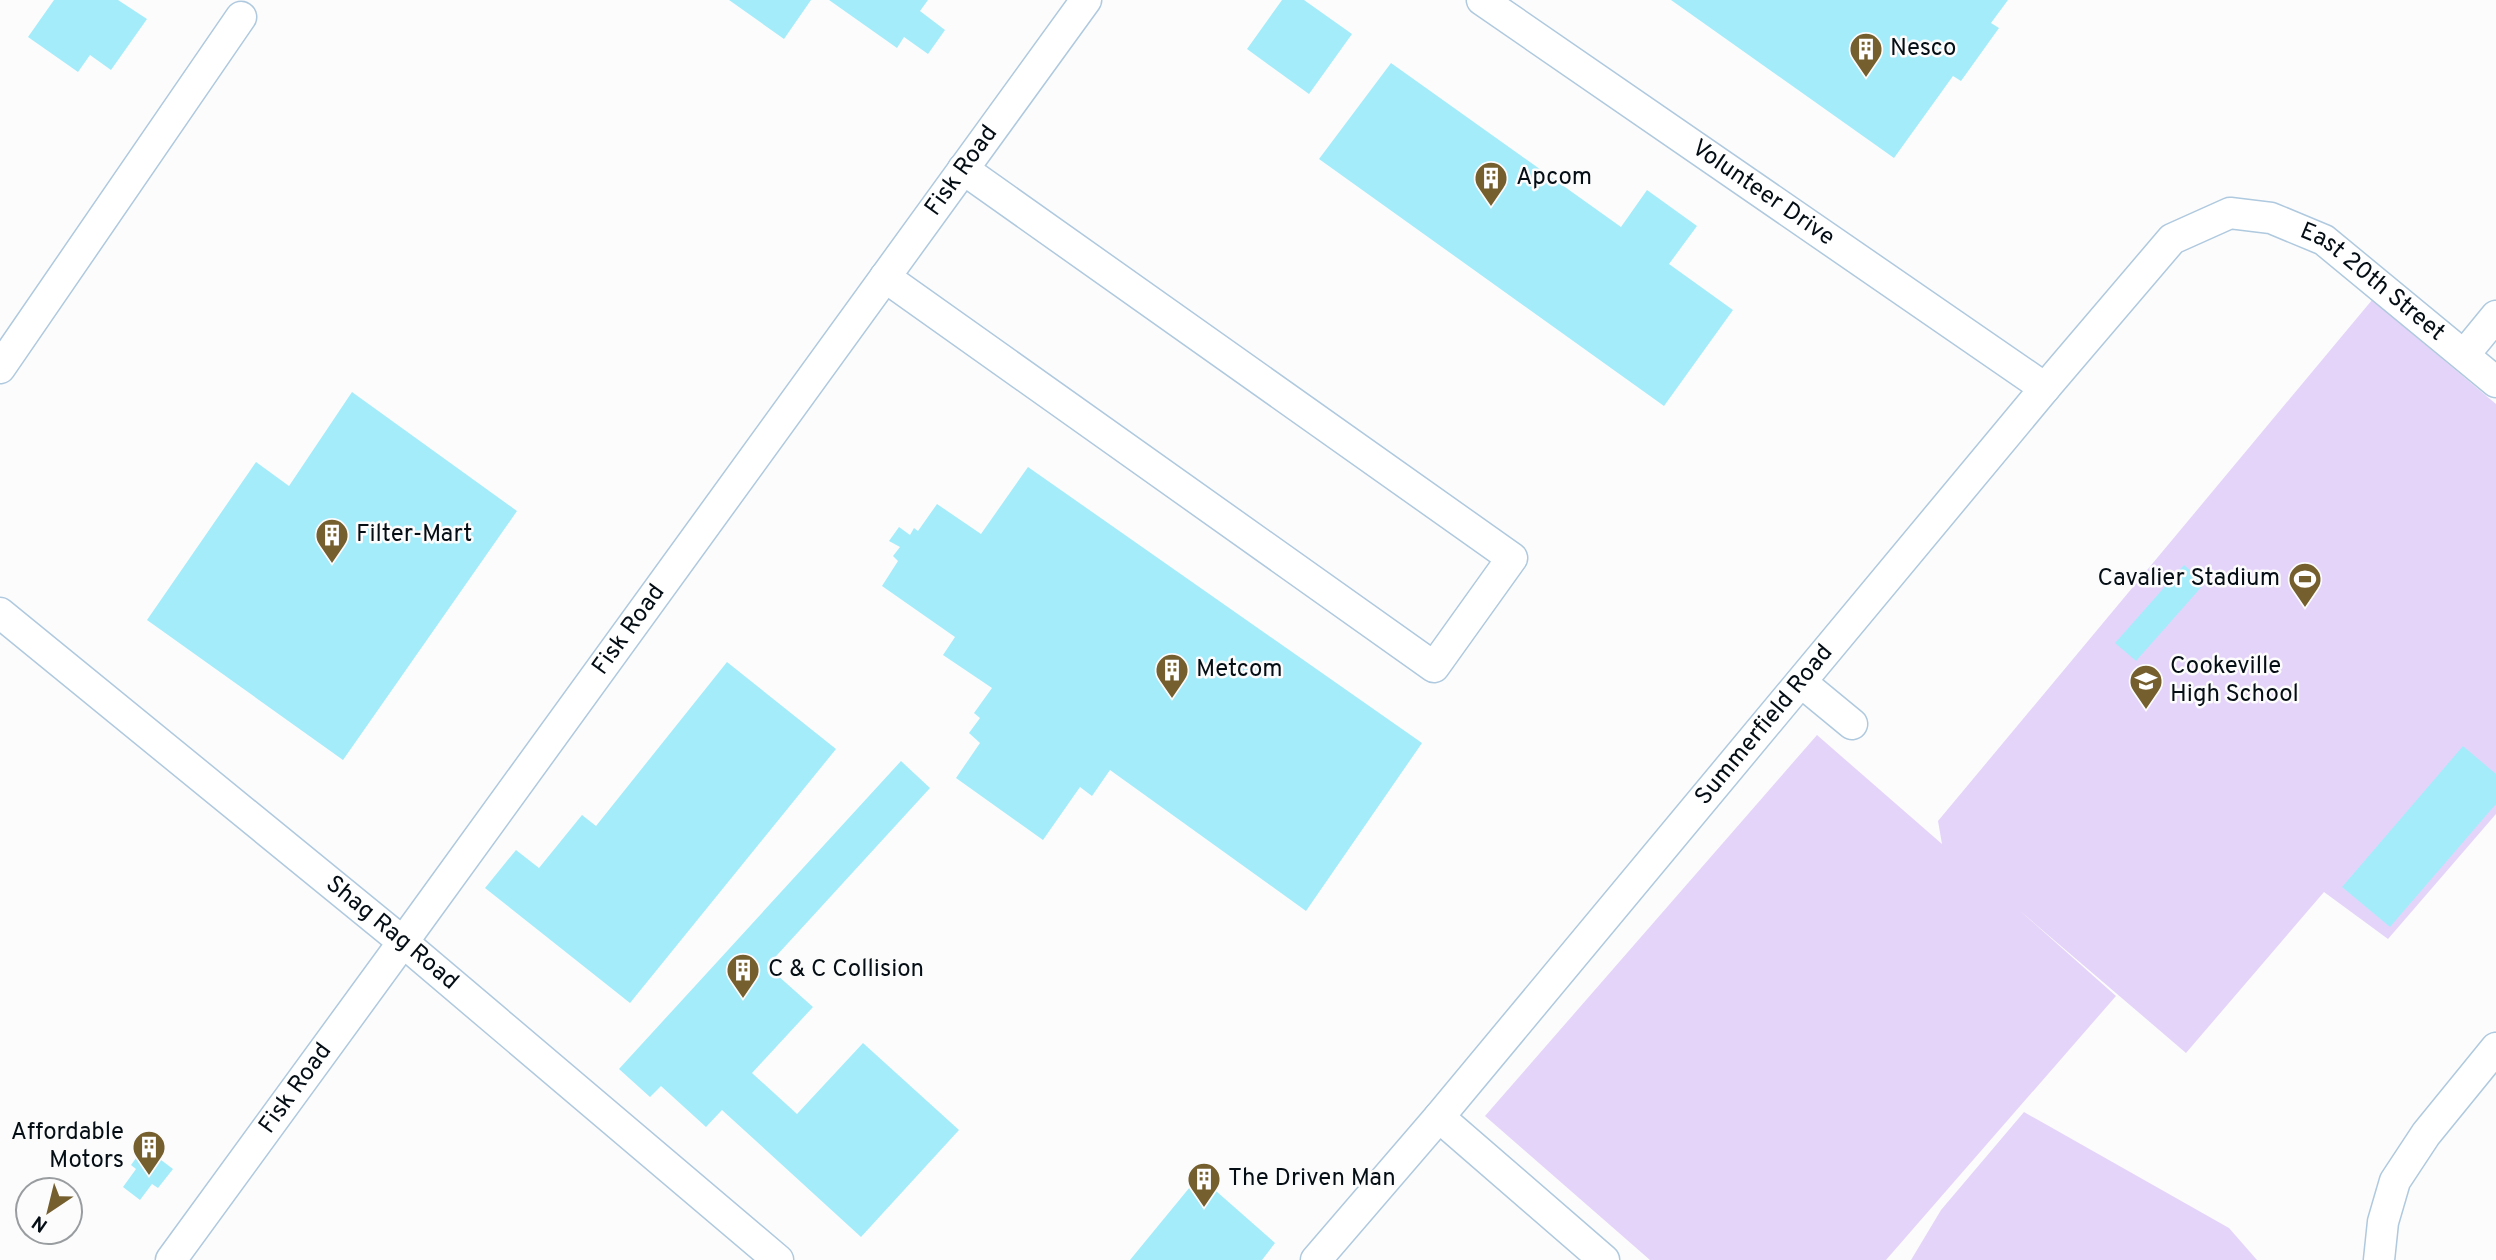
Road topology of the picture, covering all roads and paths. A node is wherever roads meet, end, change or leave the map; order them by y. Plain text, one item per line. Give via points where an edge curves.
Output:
1 (1086, 0) edge
2 (1482, 0) edge
3 (241, 17) dead end
4 (963, 169) junction
5 (2230, 213) joint
6 (885, 277) junction
7 (2496, 316) edge
8 (2464, 355) junction
9 (0, 368) edge
10 (2496, 382) edge
11 (2045, 388) junction
12 (0, 613) edge
13 (1801, 682) junction
14 (1852, 724) dead end
15 (404, 942) junction
16 (2496, 1048) edge
17 (1439, 1117) junction
18 (171, 1260) edge
19 (778, 1260) edge
20 (1317, 1260) edge
21 (1604, 1260) edge
22 (2379, 1260) edge

1 - 4 street, Fisk Road
2 - 11 street, Volunteer Drive
3 - 9 street
4 - 6 street, Fisk Road
4 - 6 street via 1512,558 1434,667
5 - 8 street, East 20th Street via 2271,218 2324,240
5 - 11 street, Summerfield Road via 2172,239
6 - 15 street, Fisk Road
7 - 8 street
8 - 10 street, East 20th Street
11 - 13 street, Summerfield Road
12 - 15 street, Shag Rag Road
13 - 14 street
13 - 17 street, Summerfield Road
15 - 18 street, Fisk Road
15 - 19 street, Shag Rag Road
16 - 22 street via 2426,1134 2395,1181
17 - 20 street, Summerfield Road
17 - 21 street

